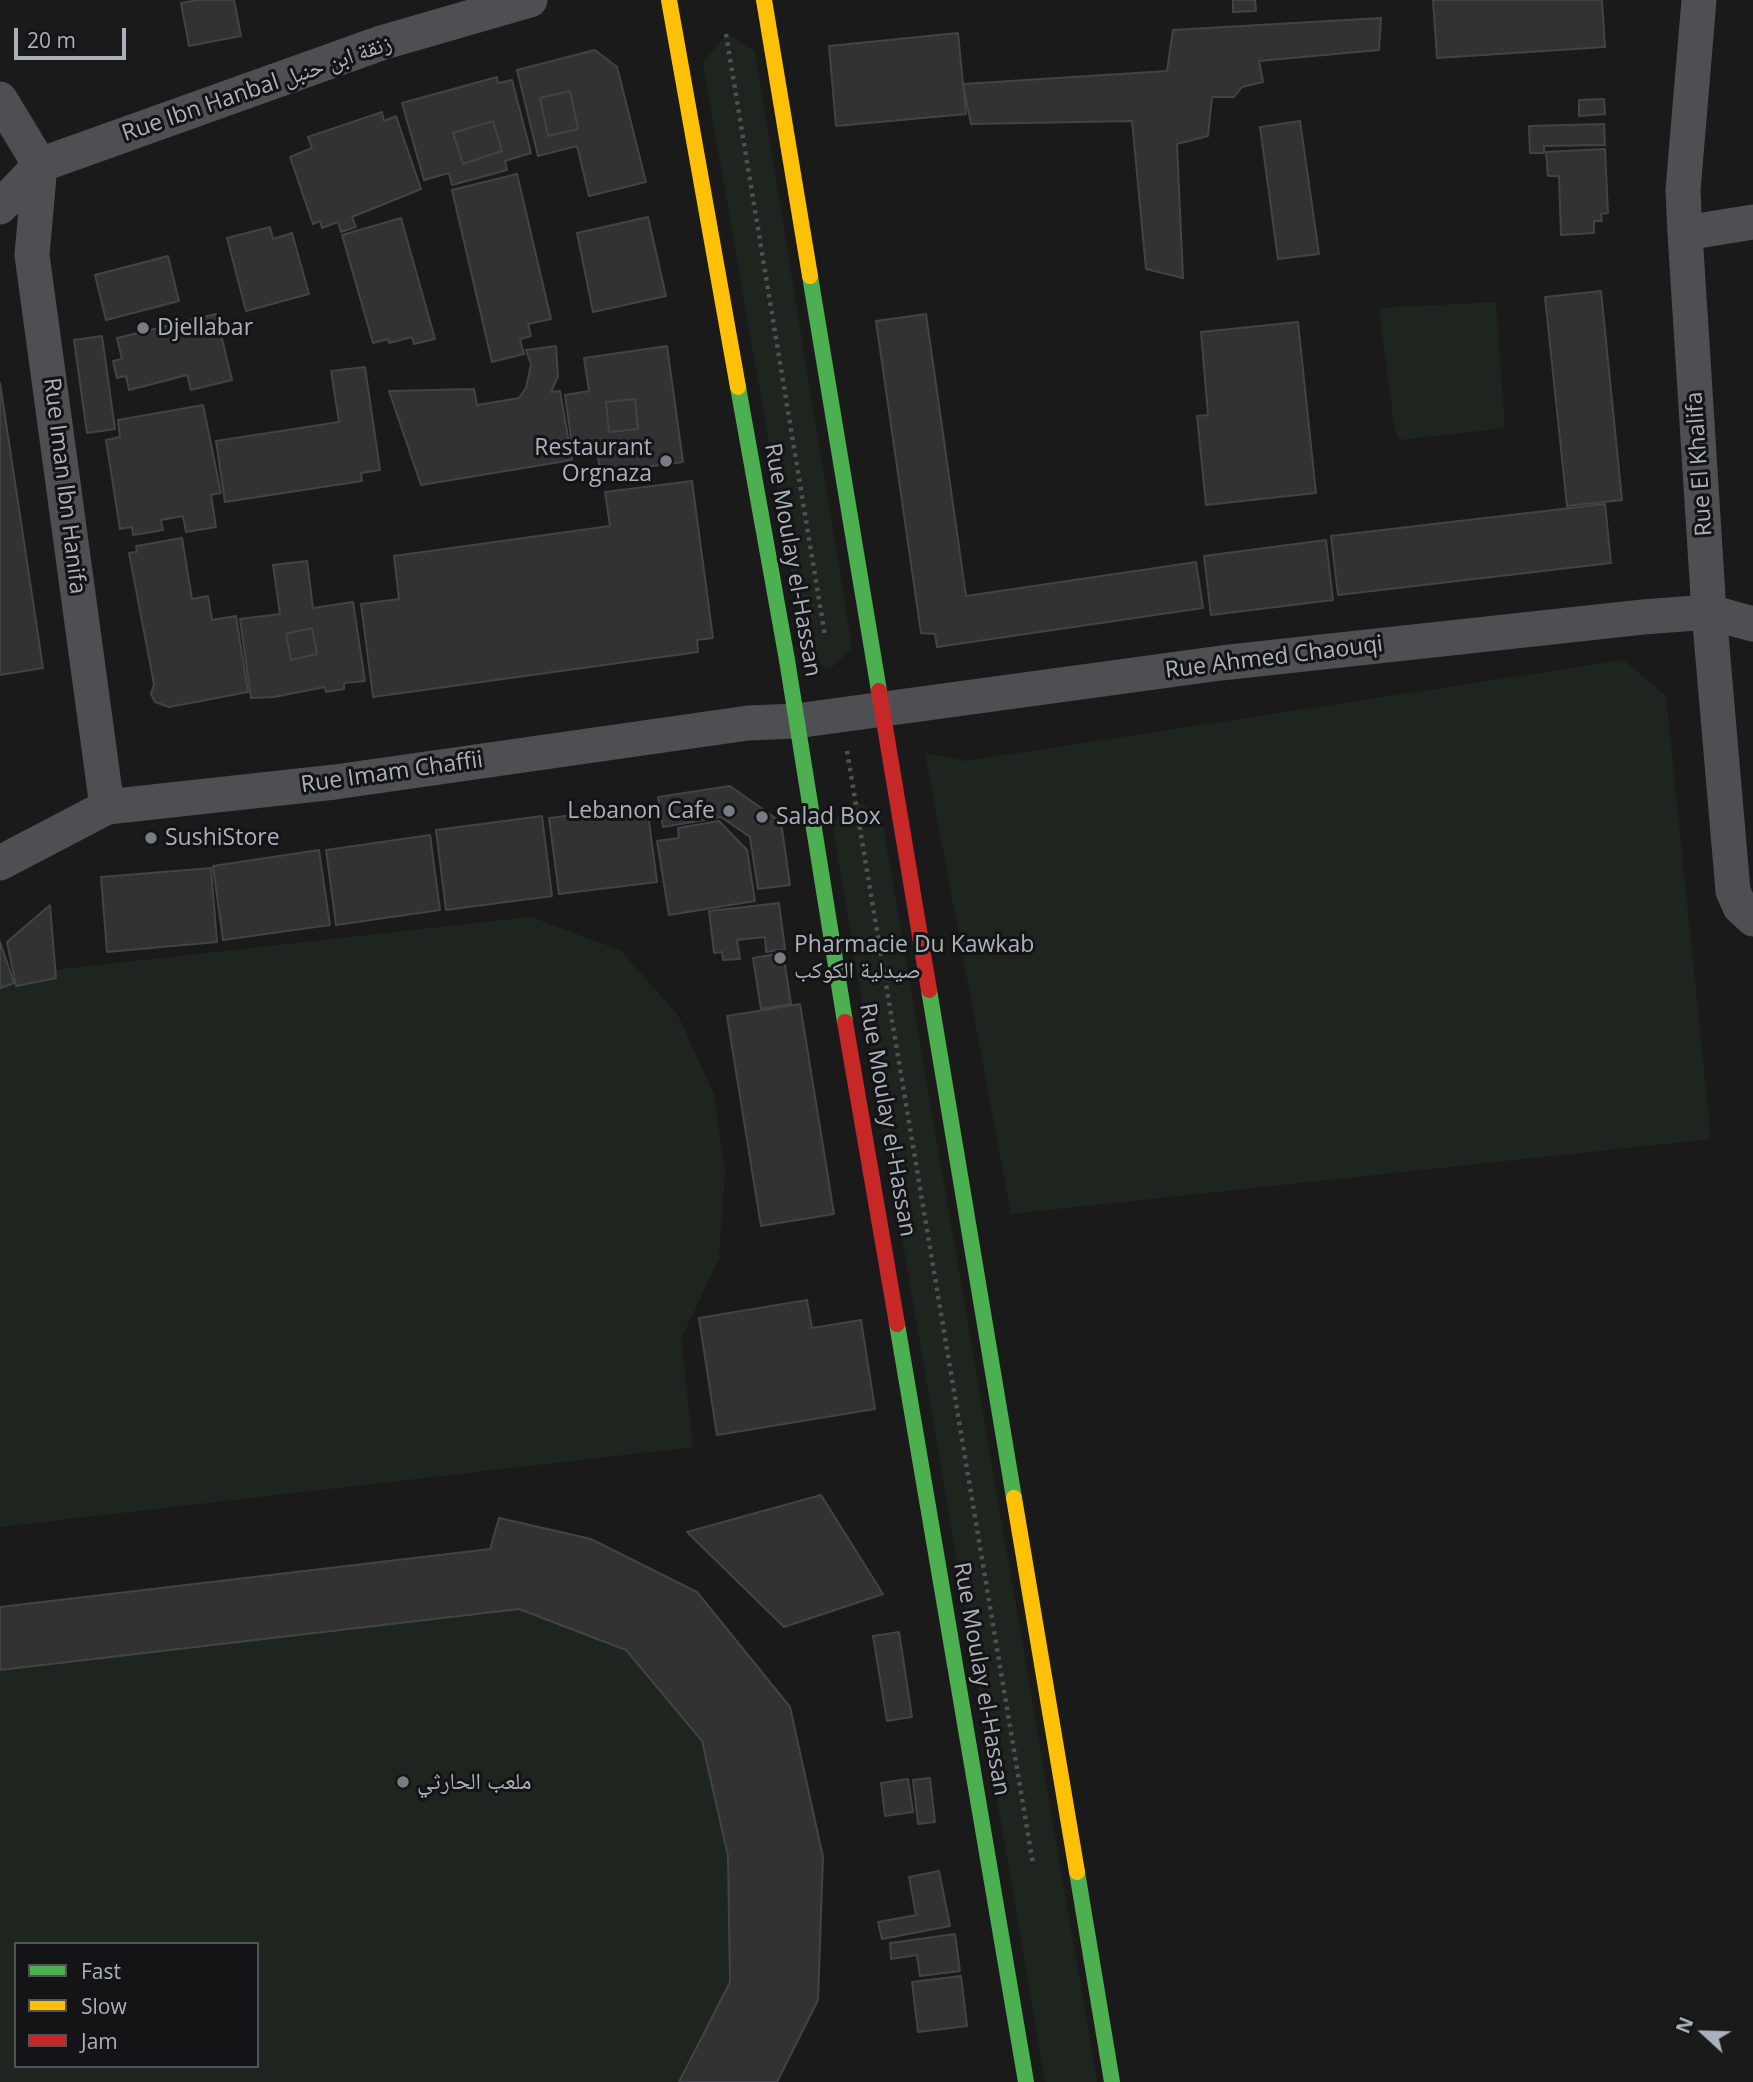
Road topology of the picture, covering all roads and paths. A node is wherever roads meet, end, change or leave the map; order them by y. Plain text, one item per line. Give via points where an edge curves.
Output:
1 (530, 0) edge
2 (669, 0) edge
3 (764, 0) edge
4 (1699, 0) edge
5 (726, 34) dead end
6 (0, 99) edge
7 (40, 165) junction
8 (0, 207) edge
9 (1753, 222) edge
10 (1685, 233) junction
11 (1709, 612) junction
12 (1753, 624) edge
13 (826, 640) dead end
14 (882, 708) junction
15 (796, 720) junction
16 (850, 769) dead end
17 (107, 807) junction
18 (0, 863) edge
19 (1753, 919) edge
20 (1035, 1875) dead end
21 (1026, 2082) edge
22 (1112, 2082) edge

1 - 7 street, Rue Ibn Hanbal زنقة ابن حنبل via 381,43
2 - 15 street, Rue Moulay el-Hassan
3 - 14 street
4 - 10 street, Rue El Khalifa via 1683,190
5 - 13 path
6 - 7 street
7 - 8 street, Rue Ibn Hanbal زنقة ابن حنبل
7 - 17 street, Rue Iman lbn Hanifa via 32,255
9 - 10 street
10 - 11 street, Rue El Khalifa
11 - 12 street, Rue Ahmed Chaouqi
11 - 14 street, Rue Ahmed Chaouqi via 1221,663
11 - 19 street, Rue El Khalifa via 1733,891 1740,907
14 - 15 street, Rue Ahmed Chaouqi
14 - 22 street
15 - 17 street, Rue Imam Chaffii via 335,782
15 - 21 street, Rue Moulay el-Hassan
16 - 20 path
17 - 18 street, Rue Imam Chaffii

